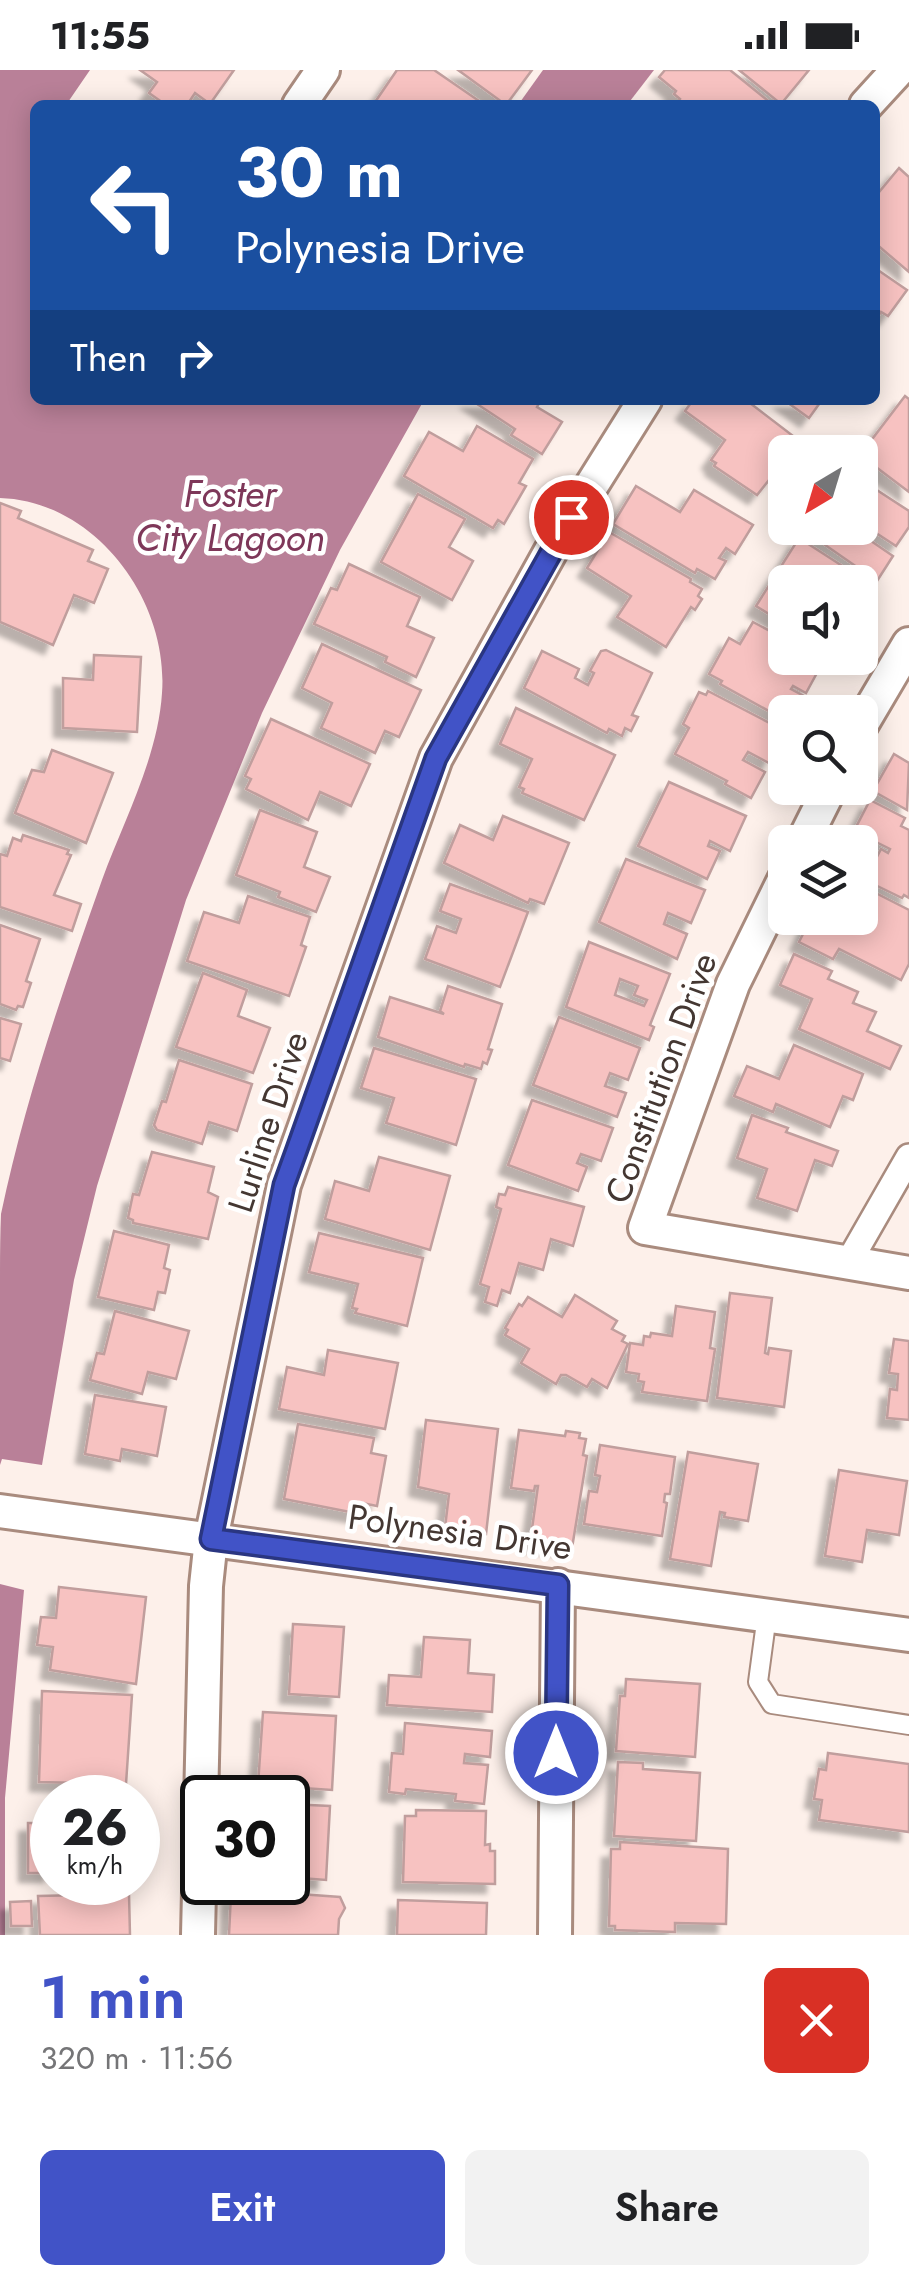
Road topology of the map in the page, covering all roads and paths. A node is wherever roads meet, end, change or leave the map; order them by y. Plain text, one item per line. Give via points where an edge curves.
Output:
1 (323, 70) edge
2 (898, 70) edge
3 (302, 100) edge
4 (871, 100) edge
5 (642, 405) edge
6 (909, 644) edge
7 (878, 697) edge
8 (768, 913) edge
9 (909, 1157) edge
10 (847, 1264) junction
11 (909, 1273) edge
12 (0, 1511) edge
13 (211, 1539) junction
14 (558, 1585) junction
15 (767, 1615) junction
16 (909, 1635) edge
17 (909, 1725) edge
18 (198, 1935) edge
19 (555, 1935) edge

1 - 3 street
2 - 4 street
5 - 13 street, Lurline Drive via 553,546 436,758 284,1185
6 - 7 street
8 - 10 street, Constitution Drive via 733,984 645,1228
9 - 10 street
10 - 11 street, Constitution Drive
12 - 13 street, Polynesia Drive
13 - 14 street, Polynesia Drive
13 - 18 street, Lurline Drive
14 - 15 street, Polynesia Drive
14 - 19 street
15 - 16 street, Polynesia Drive
15 - 17 lane via 758,1682 772,1704

